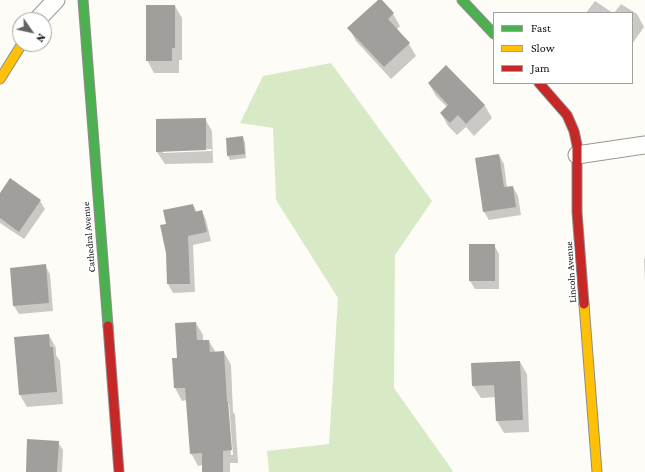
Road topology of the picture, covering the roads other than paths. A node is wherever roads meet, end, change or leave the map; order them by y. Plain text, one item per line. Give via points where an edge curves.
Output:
1 (56, 0) edge
2 (83, 0) edge
3 (462, 0) edge
4 (45, 12) edge
5 (493, 33) edge
6 (17, 52) edge
7 (0, 79) edge
8 (540, 84) edge
9 (645, 145) edge
10 (577, 155) junction
11 (119, 472) edge
12 (597, 472) edge

1 - 4 street
2 - 11 street, Cathedral Avenue
3 - 5 street
6 - 7 street
8 - 10 street, Lincoln Avenue via 567,116 574,131
9 - 10 street
10 - 12 street, Lincoln Avenue via 577,212

